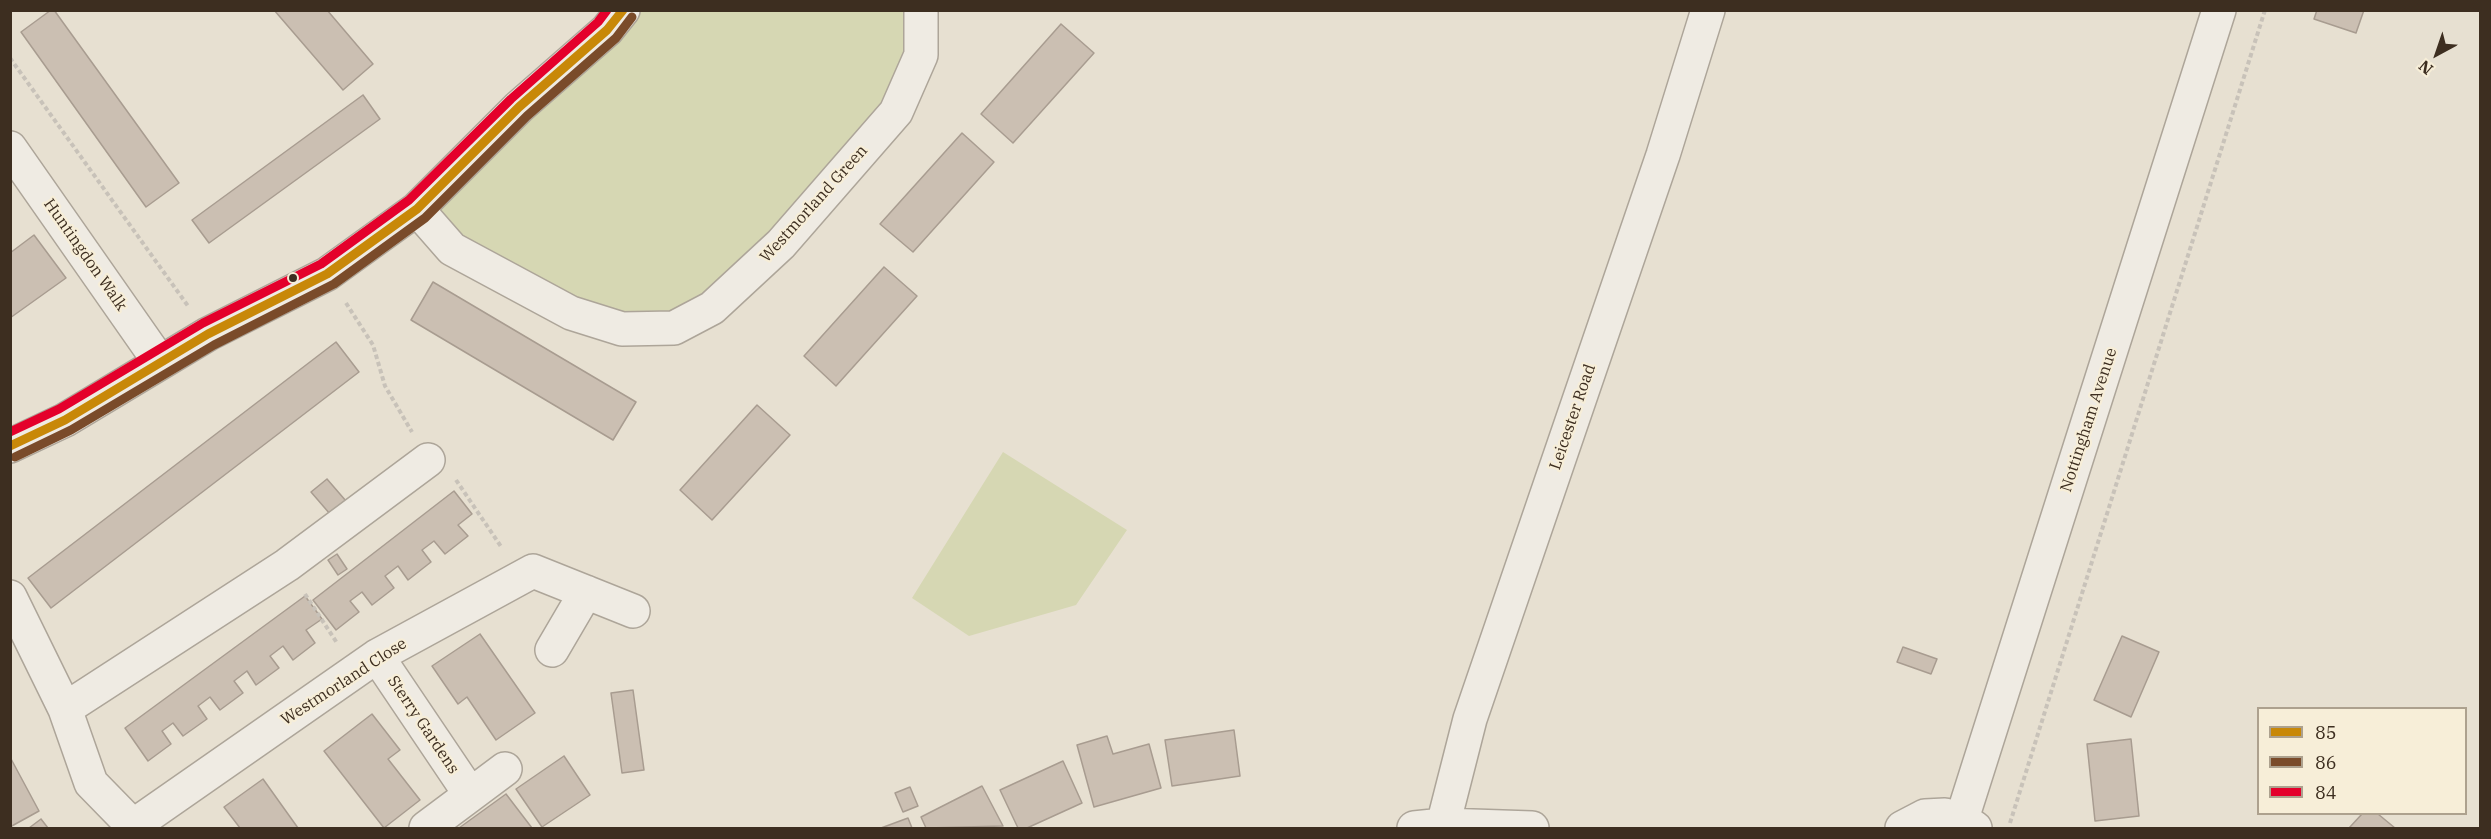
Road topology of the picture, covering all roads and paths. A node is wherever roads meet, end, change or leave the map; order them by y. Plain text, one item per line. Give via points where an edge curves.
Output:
1 (622, 10) edge
2 (921, 10) edge
3 (1708, 10) edge
4 (2219, 10) edge
5 (2265, 10) edge
6 (10, 58) edge
7 (10, 148) edge
8 (417, 209) junction
9 (208, 334) junction
10 (159, 361) junction
11 (10, 446) edge
12 (428, 460) dead end
13 (287, 565) junction
14 (586, 592) junction
15 (10, 597) edge
16 (633, 611) dead end
17 (552, 650) dead end
18 (366, 663) junction
19 (65, 709) junction
20 (506, 769) dead end
21 (470, 794) junction
22 (1965, 825) edge
23 (134, 827) edge
24 (1428, 827) edge
25 (426, 828) edge
26 (1532, 828) edge
27 (1902, 828) edge
28 (2008, 828) edge

1 - 8 street via 607,30 519,107
2 - 8 street, Westmorland Green via 921,55 896,112 781,244 712,308 674,328 622,329 571,313 452,249
3 - 24 street, Leicester Road via 1659,166 1470,719
4 - 22 street, Nottingham Avenue
5 - 28 path
6 - 9 path
7 - 10 street, Huntingdon Walk
8 - 9 street via 327,274
9 - 10 street
10 - 11 street via 65,420
12 - 13 street
13 - 18 path
13 - 19 street
14 - 16 street, Westmorland Close
14 - 17 street
14 - 18 street, Westmorland Close via 532,571
15 - 19 street, Westmorland Close
18 - 21 street, Sterry Gardens
18 - 23 street, Westmorland Close
19 - 23 street, Westmorland Close via 91,783
20 - 21 street
21 - 25 street
22 - 27 street via 1945,815 1925,816
24 - 26 street

